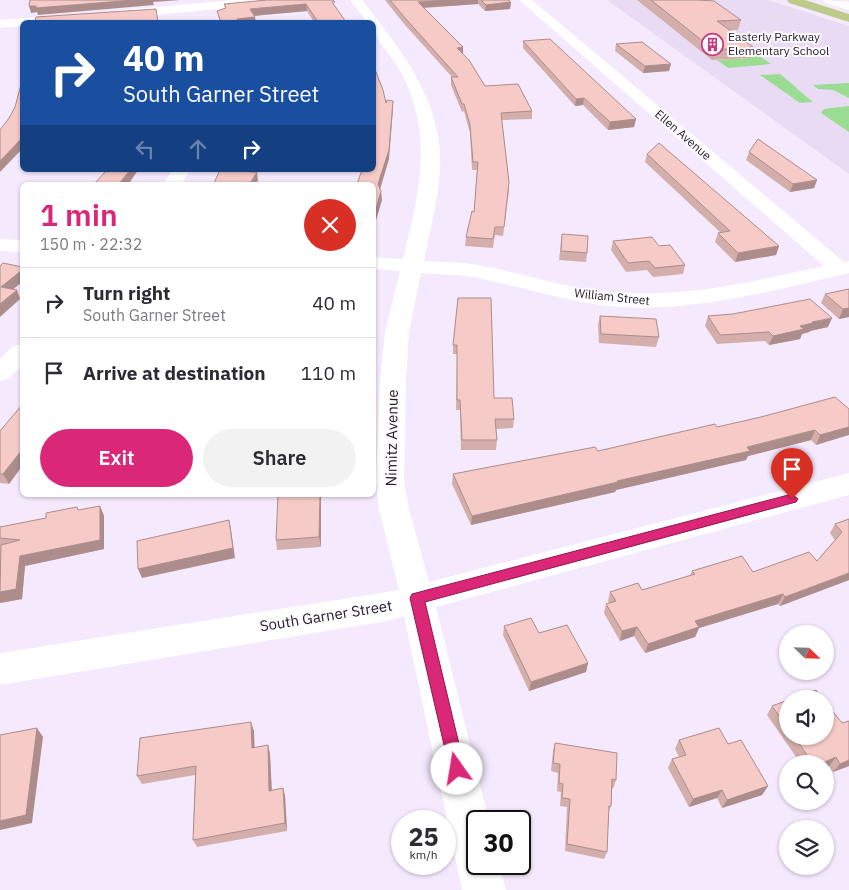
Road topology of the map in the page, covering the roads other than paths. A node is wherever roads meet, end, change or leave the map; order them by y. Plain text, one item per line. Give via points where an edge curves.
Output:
1 (275, 0) edge
2 (356, 0) edge
3 (525, 0) edge
4 (793, 0) edge
5 (829, 0) edge
6 (849, 6) edge
7 (183, 8) junction
8 (104, 15) edge
9 (84, 17) edge
10 (849, 18) edge
11 (49, 20) edge
12 (186, 20) edge
13 (371, 20) edge
14 (20, 22) edge
15 (2, 24) edge
16 (376, 27) edge
17 (0, 39) edge
18 (0, 245) edge
19 (20, 246) edge
20 (376, 263) edge
21 (412, 265) junction
22 (844, 268) edge
23 (20, 353) edge
24 (0, 373) edge
25 (849, 484) edge
26 (417, 598) junction
27 (0, 670) edge
28 (466, 810) edge
29 (481, 875) edge
30 (484, 890) edge

1 - 7 street
2 - 13 street, Nimitz Avenue
3 - 22 street, Ellen Avenue
4 - 10 main road
5 - 6 street
7 - 8 street
7 - 12 street
9 - 11 street
14 - 15 street
15 - 17 street
16 - 21 street, Nimitz Avenue via 408,71 418,92 430,138 431,169 426,205
18 - 19 street
20 - 21 street, William Street
21 - 22 street, William Street via 476,271 609,299 656,302 710,297
21 - 26 street, Nimitz Avenue via 397,332 390,482
23 - 24 street
25 - 26 street, South Garner Street
26 - 27 street, South Garner Street via 388,607
26 - 28 street, Nimitz Avenue
29 - 30 street, Nimitz Avenue

